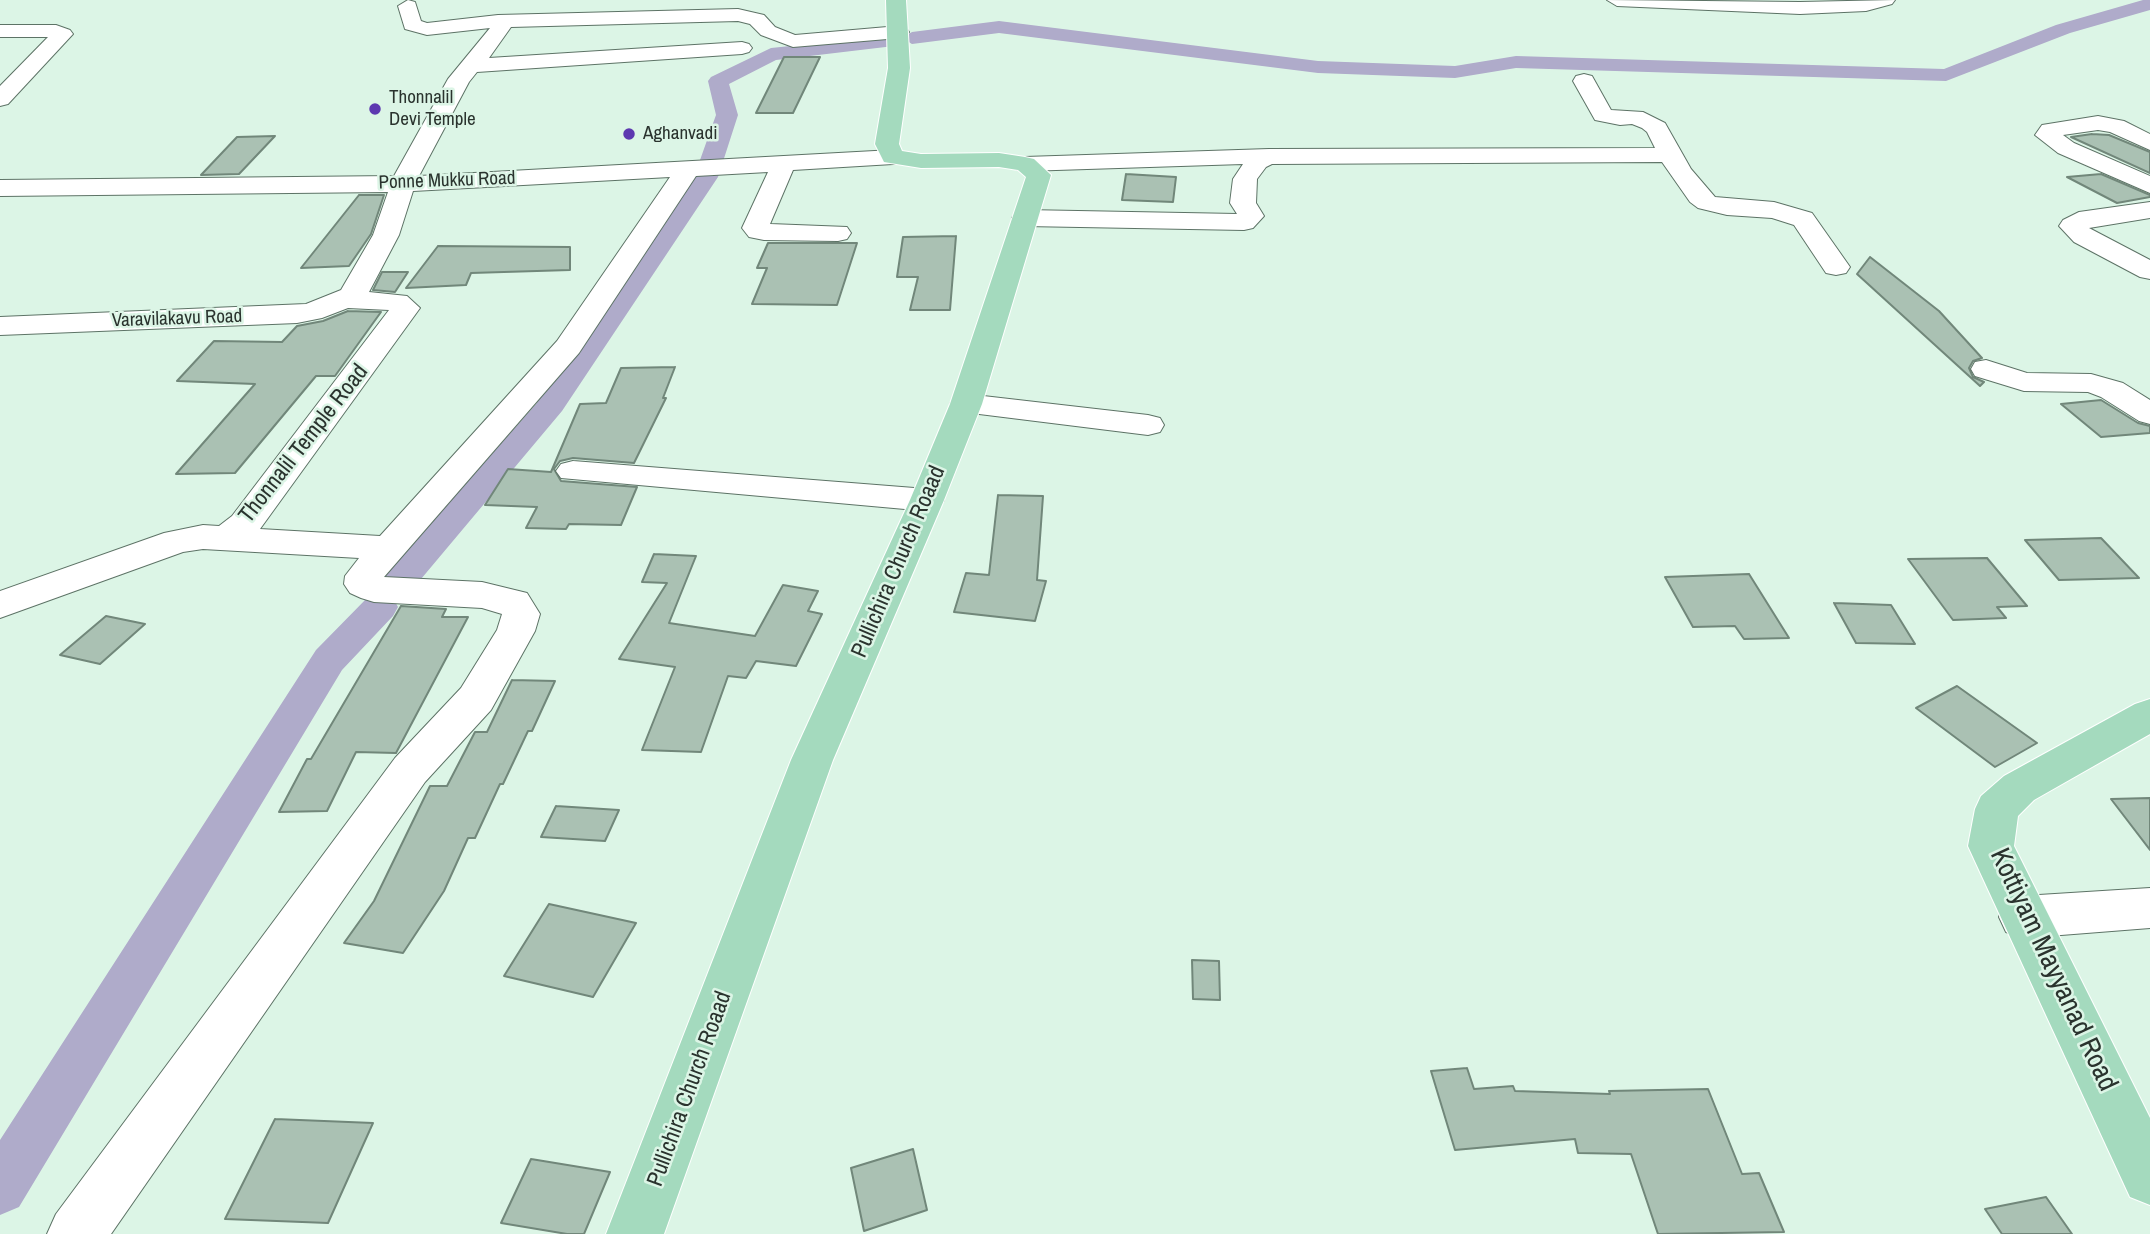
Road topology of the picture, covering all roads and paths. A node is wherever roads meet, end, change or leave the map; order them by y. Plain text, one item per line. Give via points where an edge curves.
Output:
1 (1617, 0) edge
2 (1885, 0) edge
3 (408, 6) dead end
4 (497, 10) edge
5 (897, 16) edge
6 (0, 31) edge
7 (742, 48) dead end
8 (469, 66) junction
9 (1584, 81) dead end
10 (0, 99) edge
11 (2150, 143) edge
12 (1670, 155) junction
13 (1269, 156) junction
14 (894, 157) junction
15 (785, 163) junction
16 (1025, 164) junction
17 (689, 168) junction
18 (403, 183) junction
19 (2150, 185) edge
20 (0, 188) edge
21 (2150, 209) edge
22 (1025, 218) junction
23 (838, 233) dead end
24 (1836, 267) dead end
25 (2150, 271) edge
26 (348, 298) junction
27 (0, 326) edge
28 (1986, 369) dead end
29 (966, 404) junction
30 (2150, 414) edge
31 (1148, 425) dead end
32 (573, 471) dead end
33 (927, 500) junction
34 (226, 539) junction
35 (389, 548) junction
36 (0, 605) edge
37 (2150, 715) edge
38 (2150, 908) edge
39 (2023, 917) junction
40 (2150, 1177) edge
41 (76, 1234) edge
42 (635, 1234) edge

1 - 2 street via 1800,8
3 - 4 street via 412,25 427,29
4 - 5 street via 738,15 757,19 768,31 793,41 808,42
4 - 8 street via 501,26
5 - 14 main road via 899,68 887,144
6 - 10 street via 63,34
7 - 8 street
8 - 18 street
9 - 12 street via 1603,115 1650,123
11 - 19 street via 2116,125 2098,124 2047,135
12 - 13 street
12 - 24 street via 1707,203 1774,210 1803,219
13 - 16 street
13 - 22 street via 1257,162 1245,179 1243,203 1251,216 1244,222
14 - 15 street, Ponne Mukku Road
14 - 16 main road
15 - 17 street, Ponne Mukku Road
15 - 23 street via 757,222 758,232
16 - 22 main road, Pullichira Church Roaad via 1039,175
17 - 18 street, Ponne Mukku Road
17 - 35 street via 568,347
18 - 20 street, Ponne Mukku Road
18 - 26 street via 386,235
21 - 25 street via 2088,218 2072,226
22 - 29 main road, Pullichira Church Roaad
26 - 27 street, Varavilakavu Road via 297,314
26 - 34 street, Thonnalil Temple Road via 407,307 245,524
28 - 30 street via 2024,382 2091,383 2112,390
29 - 31 street
29 - 33 main road, Pullichira Church Roaad
32 - 33 street
33 - 42 main road, Pullichira Church Roaad via 812,760
34 - 35 street
34 - 36 street, Thonnalil Temple Road via 177,541
35 - 41 street via 364,576 363,584 374,589 514,601 521,614 516,631 476,699 410,770
37 - 39 main road, Kottiyam Mayyanad Road via 2019,788 1997,809 1991,846
38 - 39 street
39 - 40 main road, Kottiyam Mayyanad Road

